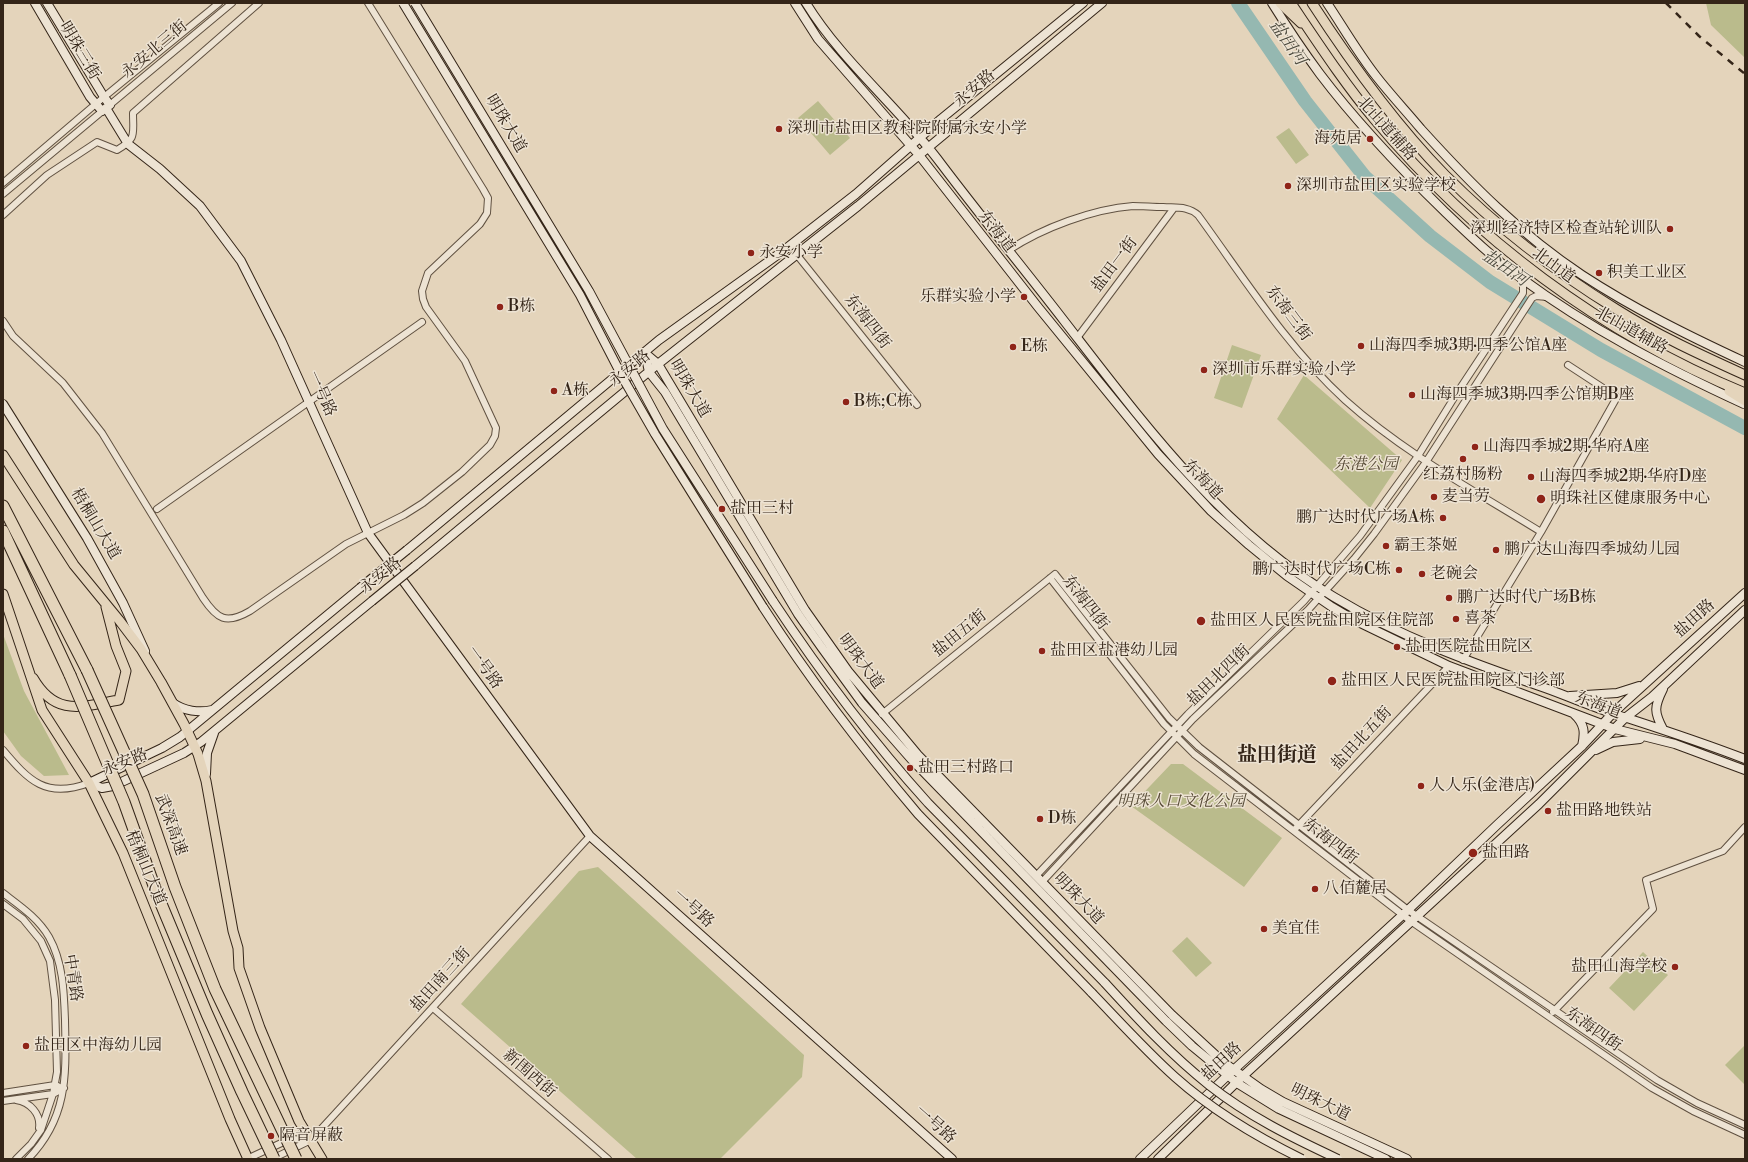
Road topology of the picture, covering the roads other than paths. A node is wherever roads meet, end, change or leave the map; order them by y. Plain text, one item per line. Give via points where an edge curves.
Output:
1 (34, 3) edge
2 (46, 3) edge
3 (219, 3) edge
4 (232, 3) edge
5 (259, 3) edge
6 (368, 3) edge
7 (403, 3) edge
8 (415, 3) edge
9 (795, 3) edge
10 (806, 3) edge
11 (1083, 3) edge
12 (1102, 3) edge
13 (1272, 3) edge
14 (1280, 3) edge
15 (1291, 3) edge
16 (1312, 3) edge
17 (1327, 3) edge
18 (1312, 34) junction
19 (1376, 76) junction
20 (1368, 82) junction
21 (104, 97) junction
22 (96, 105) junction
23 (106, 108) junction
24 (920, 138) junction
25 (128, 144) junction
26 (911, 145) junction
27 (928, 148) junction
28 (919, 155) junction
29 (3, 183) edge
30 (3, 194) edge
31 (1174, 208) junction
32 (3, 216) edge
33 (1009, 250) junction
34 (797, 255) junction
35 (1555, 255) junction
36 (1542, 259) junction
37 (1519, 277) junction
38 (1548, 297) junction
39 (3, 322) edge
40 (422, 322) dead end
41 (1077, 338) junction
42 (645, 353) junction
43 (1745, 362) edge
44 (658, 364) junction
45 (1568, 366) dead end
46 (1693, 370) junction
47 (649, 372) junction
48 (1745, 375) edge
49 (1745, 393) edge
50 (309, 402) junction
51 (1745, 403) edge
52 (3, 404) edge
53 (917, 405) dead end
54 (3, 455) edge
55 (1418, 456) junction
56 (1426, 462) junction
57 (3, 506) edge
58 (157, 509) dead end
59 (3, 530) edge
60 (1541, 532) junction
61 (368, 533) junction
62 (1052, 576) junction
63 (1316, 586) junction
64 (1324, 591) junction
65 (1745, 593) edge
66 (3, 594) edge
67 (1314, 595) junction
68 (105, 605) junction
69 (1745, 610) edge
70 (1463, 660) junction
71 (26, 665) junction
72 (152, 666) junction
73 (1449, 666) junction
74 (1644, 684) junction
75 (1665, 684) junction
76 (1569, 696) junction
77 (173, 703) junction
78 (214, 708) junction
79 (1569, 710) junction
80 (1613, 713) junction
81 (882, 714) junction
82 (1625, 718) junction
83 (1603, 724) junction
84 (1177, 726) junction
85 (217, 728) junction
86 (1615, 729) junction
87 (1664, 729) junction
88 (187, 731) junction
89 (1172, 731) junction
90 (1182, 731) junction
91 (1177, 737) junction
92 (1655, 740) junction
93 (195, 746) junction
94 (1582, 746) junction
95 (3, 750) edge
96 (1592, 752) junction
97 (1745, 759) edge
98 (1745, 770) edge
99 (206, 781) junction
100 (89, 783) junction
101 (1299, 825) junction
102 (1745, 826) edge
103 (1294, 831) junction
104 (590, 836) junction
105 (1039, 879) junction
106 (3, 893) edge
107 (3, 904) edge
108 (1405, 912) junction
109 (1415, 919) junction
110 (433, 1008) junction
111 (1555, 1010) junction
112 (1549, 1016) junction
113 (1230, 1073) junction
114 (1243, 1076) junction
115 (1237, 1083) junction
116 (55, 1085) junction
117 (64, 1088) junction
118 (3, 1093) edge
119 (53, 1094) junction
120 (11, 1100) junction
121 (3, 1101) edge
122 (1745, 1125) edge
123 (1745, 1135) edge
124 (36, 1137) junction
125 (311, 1140) junction
126 (951, 1158) edge
127 (16, 1159) edge
128 (28, 1159) edge
129 (248, 1159) edge
130 (271, 1159) edge
131 (274, 1159) edge
132 (296, 1159) edge
133 (322, 1159) edge
134 (608, 1159) edge
135 (1140, 1159) edge
136 (1158, 1159) edge
137 (1302, 1159) edge
138 (1338, 1159) edge
139 (1386, 1159) edge
140 (1407, 1159) edge

1 - 22 street, 明珠三街
2 - 21 street, 明珠三街
3 - 21 street, 永安北三街
4 - 23 street, 永安北三街
5 - 25 street via 132,113 133,137
6 - 61 street via 488,198 487,213 480,224 428,273 422,291 426,307 465,362 496,428 490,445 462,472 422,503
7 - 137 street, 明珠大道, bridge via 580,295 655,434 791,651 850,731 918,814 1154,1057 1200,1098 1252,1132
8 - 138 street, 明珠大道, bridge via 589,290 663,429 773,602 860,723 928,803 1166,1047 1210,1086 1261,1120
9 - 26 street, 东海道 via 818,39
10 - 24 street, 东海道 via 827,32
11 - 24 street, 永安路
12 - 27 street, 永安路
13 - 37 street, 北山道辅路 via 1320,74 1371,134 1433,200
14 - 18 main road
15 - 18 main road, 北山道
16 - 20 main road, 北山道
17 - 19 street, 北山道辅路
18 - 46 main road, 北山道 via 1329,61 1380,125 1411,160 1480,228 1567,296 1615,327
19 - 20 main road
19 - 35 street, 北山道辅路 via 1463,174 1522,230
20 - 36 main road, 北山道 via 1390,112 1445,174 1478,206
21 - 22 street, 永安北三街
21 - 23 street, 明珠三街
22 - 23 street, 明珠三街
22 - 29 street, 永安北三街
23 - 25 street, 一号路
23 - 30 street, 永安北三街
24 - 26 street, 永安路
24 - 27 street, 东海道
25 - 32 street via 117,150 97,142 47,176
25 - 50 street, 一号路 via 200,206 241,261
26 - 28 street, 东海道
26 - 42 street, 永安路 via 856,194
27 - 28 street, 永安路
27 - 33 street, 东海道
28 - 34 street, 永安路
28 - 67 street, 东海道 via 1038,307 1178,477 1249,545
31 - 33 street via 1134,206 1094,213 1034,234
31 - 41 street, 盐田一街
31 - 55 street, 东海三街 via 1193,210 1198,215 1318,373 1360,413
33 - 41 street, 东海道
34 - 44 street, 永安路
34 - 53 street, 东海四街
35 - 36 street
35 - 43 street, 北山道辅路 via 1622,300
36 - 48 main road, 北山道 via 1617,310 1695,352
37 - 38 street, 北山道辅路
37 - 55 street, 盐田北四街 via 1523,292
38 - 51 street, 北山道辅路 via 1591,326 1644,355
38 - 56 street, 盐田北四街 via 1532,298
39 - 61 street via 13,336 63,383 102,433 213,613 224,618 238,618 250,612 346,544
40 - 50 street
41 - 63 street, 东海道 via 1156,439 1211,499 1253,539
42 - 44 street, 明珠大道
42 - 47 street, 明珠大道
42 - 78 street, 永安路, bridge
44 - 47 street, 永安路
44 - 81 street, 明珠大道 via 806,610 848,672
45 - 60 street via 1617,397
46 - 49 main road, 北山道
46 - 51 main road
47 - 85 street, 永安路, bridge
47 - 113 street, 明珠大道 via 665,392 798,614 862,703 912,760 1166,1021
50 - 58 street
50 - 61 street, 一号路
52 - 72 street, 梧桐山大道 via 87,538 123,603
54 - 68 main road, 梧桐山大道 via 62,549
55 - 56 street, 东海三街
55 - 63 street, 盐田北四街 via 1360,536
56 - 60 street, 东海三街
56 - 64 street, 盐田北四街 via 1374,534
57 - 132 highway, 武深高速, bridge via 87,670 143,794 175,887 215,989
59 - 131 highway, bridge via 70,675 124,802 157,894 207,1014
60 - 70 street
61 - 104 street, 一号路
62 - 81 street, 盐田五街
62 - 84 street, 东海四街
62 - 89 street, 东海四街 via 1159,718
63 - 64 street, 东海道
63 - 67 street, 盐田北四街
64 - 67 street, 盐田北四街
64 - 70 street, 东海道 via 1390,628
65 - 74 street, 盐田路
66 - 71 main road, 梧桐山大道
67 - 73 street, 东海道 via 1354,620
67 - 84 street, 盐田北四街
67 - 90 street, 盐田北四街 via 1308,610
68 - 71 main road via 126,671 119,700 82,707 66,706 40,688
68 - 72 main road, 梧桐山大道 via 130,634
69 - 75 street, 盐田路
70 - 76 street, 东海道
71 - 100 main road, 梧桐山大道 via 42,710
72 - 77 main road, 梧桐山大道
73 - 79 street, 东海道
73 - 101 street, 盐田北五街
74 - 76 street via 1617,693
74 - 80 street, 盐田路
75 - 82 street, 盐田路
75 - 87 street via 1655,708 1656,716
76 - 80 street, 东海道
77 - 78 street via 196,711
77 - 88 main road, 梧桐山大道
78 - 88 street, 永安路
79 - 83 street, 东海道
79 - 94 street via 1583,726
80 - 82 street, 东海道
80 - 83 street, 盐田路
81 - 105 street, 明珠大道 via 918,755
82 - 86 street, 盐田路
82 - 87 street, 东海道
83 - 86 street, 东海道
83 - 94 street, 盐田路
84 - 89 street, 盐田北四街
84 - 90 street, 东海四街
85 - 93 street, 永安路
85 - 99 street via 207,753
86 - 92 street, 东海道
86 - 96 street, 盐田路
87 - 97 street, 东海道
88 - 93 main road, 梧桐山大道
88 - 100 street, 永安路 via 162,748
89 - 91 street, 东海四街
89 - 105 street, 盐田北四街
90 - 91 street, 盐田北四街
90 - 101 street, 东海四街 via 1199,748
91 - 103 street, 东海四街 via 1194,754
91 - 105 street, 盐田北四街
92 - 96 street via 1636,738 1613,742
92 - 98 street, 东海道 via 1675,744
93 - 99 main road, 梧桐山大道
93 - 100 street, 永安路 via 113,786 102,788
94 - 108 street, 盐田路
95 - 100 street, 永安路 via 25,774 43,786 64,790
96 - 109 street, 盐田路
99 - 125 main road, 梧桐山大道 via 238,948 239,968 260,1028 299,1121
100 - 129 main road, 梧桐山大道 via 131,870
101 - 103 street, 盐田北五街
101 - 108 street, 东海四街
102 - 111 street via 1723,851 1646,880 1653,909
103 - 108 street, 东海四街
104 - 110 street, 盐田南三街
104 - 126 street, 一号路
105 - 113 street, 明珠大道
106 - 117 street, 中青路 via 42,925 59,961 64,996
107 - 116 street, 中青路 via 30,927 41,941 50,962 55,1000
108 - 109 street, 东海四街
108 - 113 street, 盐田路
109 - 111 street, 东海四街
109 - 112 street, 东海四街
109 - 114 street, 盐田路
110 - 125 street, 盐田南三街
110 - 134 street, 新围西街
111 - 112 street
111 - 122 street, 东海四街 via 1657,1080 1697,1103
112 - 123 street, 东海四街 via 1652,1088 1693,1111
113 - 114 street, 明珠大道
113 - 115 street, 明珠大道
113 - 135 street, 盐田路
114 - 115 street, 盐田路
114 - 140 street, 明珠大道 via 1283,1102
115 - 136 street, 盐田路
115 - 139 street, 明珠大道 via 1279,1109
116 - 117 street
116 - 118 street
116 - 119 street, 中青路
117 - 119 street
117 - 128 street, 中青路 via 50,1130 40,1147
119 - 120 street
119 - 124 street, 中青路
120 - 121 street
120 - 124 street via 26,1103 36,1112 40,1123
124 - 127 street, 中青路
125 - 129 street via 290,1139
125 - 130 street
125 - 133 main road, 梧桐山大道

